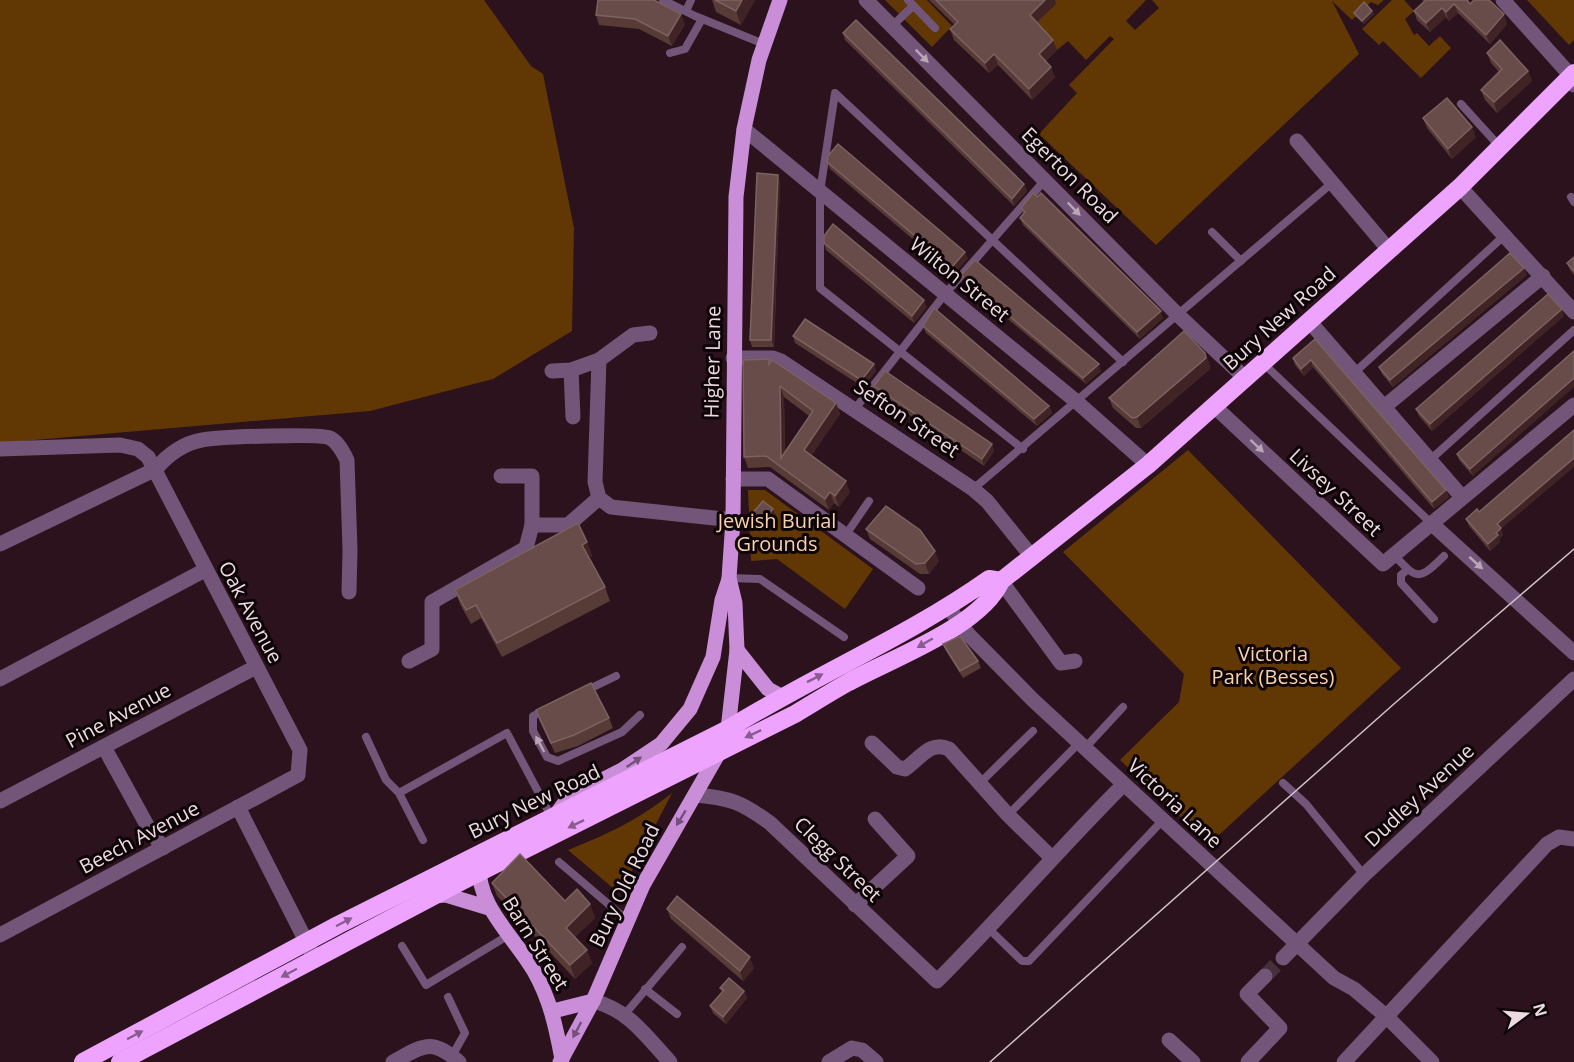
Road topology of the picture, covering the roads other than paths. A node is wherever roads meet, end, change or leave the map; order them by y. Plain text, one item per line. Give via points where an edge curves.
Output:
1 (663, 0) edge
2 (691, 0) edge
3 (780, 0) edge
4 (866, 0) edge
5 (1503, 0) edge
6 (911, 3) edge
7 (686, 11) junction
8 (702, 19) junction
9 (892, 26) junction
10 (935, 28) dead end
11 (764, 44) junction
12 (670, 53) dead end
13 (1573, 78) edge
14 (1461, 104) dead end
15 (744, 129) junction
16 (1297, 141) dead end
17 (1500, 147) junction
18 (1045, 180) junction
19 (1332, 183) junction
20 (1460, 187) junction
21 (820, 192) junction
22 (1212, 232) dead end
23 (1505, 235) junction
24 (992, 240) junction
25 (1389, 250) junction
26 (1241, 261) junction
27 (1543, 276) junction
28 (945, 294) junction
29 (1574, 312) edge
30 (1178, 315) junction
31 (1309, 321) junction
32 (1574, 330) edge
33 (650, 333) dead end
34 (899, 352) junction
35 (733, 358) junction
36 (599, 360) junction
37 (1124, 362) junction
38 (1262, 363) junction
39 (571, 370) junction
40 (552, 371) dead end
41 (1354, 373) junction
42 (1245, 378) junction
43 (1077, 402) junction
44 (1574, 405) edge
45 (1214, 406) junction
46 (1384, 407) junction
47 (855, 409) junction
48 (573, 417) dead end
49 (0, 449) edge
50 (1023, 449) junction
51 (1430, 460) junction
52 (1148, 465) junction
53 (156, 469) junction
54 (501, 476) dead end
55 (733, 480) junction
56 (974, 489) junction
57 (1462, 497) junction
58 (599, 498) junction
59 (869, 501) dead end
60 (733, 520) junction
61 (1432, 524) junction
62 (532, 525) junction
63 (845, 536) junction
64 (0, 544) edge
65 (1444, 556) dead end
66 (1032, 557) junction
67 (1388, 559) junction
68 (205, 570) junction
69 (1407, 570) junction
70 (729, 578) junction
71 (1001, 581) junction
72 (918, 588) dead end
73 (349, 592) dead end
74 (948, 607) junction
75 (1434, 619) dead end
76 (960, 623) junction
77 (844, 637) dead end
78 (737, 650) junction
79 (1574, 652) edge
80 (409, 661) dead end
81 (1075, 661) dead end
82 (256, 667) junction
83 (616, 676) dead end
84 (0, 679) edge
85 (1574, 679) edge
86 (574, 696) edge
87 (781, 696) junction
88 (553, 706) edge
89 (1123, 707) dead end
90 (640, 716) dead end
91 (728, 729) junction
92 (1033, 731) dead end
93 (366, 737) dead end
94 (872, 743) dead end
95 (1082, 746) junction
96 (104, 747) junction
97 (721, 749) junction
98 (298, 775) joint
99 (980, 783) junction
100 (1283, 783) dead end
101 (1123, 785) junction
102 (399, 793) junction
103 (695, 795) junction
104 (0, 801) edge
105 (238, 807) junction
106 (1008, 815) junction
107 (553, 819) junction
108 (875, 819) dead end
109 (1162, 821) junction
110 (1572, 838) edge
111 (423, 840) dead end
112 (163, 848) junction
113 (484, 851) junction
114 (1051, 857) junction
115 (559, 862) dead end
116 (478, 873) junction
117 (1364, 875) junction
118 (433, 896) junction
119 (855, 905) junction
120 (489, 908) junction
121 (627, 920) junction
122 (989, 929) junction
123 (0, 935) edge
124 (509, 935) junction
125 (1297, 944) junction
126 (402, 946) dead end
127 (682, 947) dead end
128 (311, 951) junction
129 (1283, 958) tunnel mouth
130 (1265, 976) tunnel mouth
131 (645, 989) junction
132 (448, 997) dead end
133 (593, 1001) junction
134 (553, 1011) junction
135 (625, 1014) junction
136 (677, 1014) dead end
137 (1387, 1017) junction
138 (1169, 1040) dead end
139 (105, 1057) edge
140 (456, 1059) edge
141 (561, 1060) edge
142 (83, 1062) edge
143 (120, 1062) edge
144 (393, 1062) edge
145 (670, 1062) edge
146 (829, 1062) edge
147 (876, 1062) edge
148 (1193, 1062) edge
149 (1248, 1062) edge
150 (1344, 1062) edge
151 (1432, 1062) edge

1 - 7 lane
2 - 7 lane
3 - 11 main road, Higher Lane
4 - 9 street, Egerton Road
5 - 13 street
6 - 9 lane
6 - 10 lane
7 - 8 lane
8 - 11 lane
8 - 12 lane via 685,49
9 -> 18 street, Egerton Road
11 - 15 main road, Higher Lane
13 - 17 highway, Bury New Road
14 - 17 lane
15 - 21 street, Wilton Street
15 - 35 main road, Higher Lane via 736,197
16 - 19 street
17 - 20 highway, Bury New Road
18 - 24 lane
18 -> 30 street, Egerton Road
19 - 25 street
19 - 26 lane
20 - 23 street
20 - 25 highway, Bury New Road
21 - 24 lane via 835,93
21 - 28 street, Wilton Street
21 - 34 lane via 819,288
22 - 26 lane
23 - 27 street
23 - 41 lane
24 - 28 lane
24 - 37 lane
25 - 31 highway, Bury New Road
26 - 30 lane
27 - 29 street
27 - 46 street
28 - 34 lane
28 - 43 street, Wilton Street
30 - 37 lane
30 - 42 street, Egerton Road
31 - 38 highway, Bury New Road
31 - 41 street
32 - 51 lane
33 - 36 street via 633,335
34 - 47 lane
34 - 50 lane
35 - 47 street, Sefton Street via 782,361
35 - 55 main road, Higher Lane
36 - 39 street
36 - 58 street via 595,483
37 - 43 lane
38 - 42 highway, Bury New Road
38 - 61 lane
39 - 40 street
39 - 48 street
41 - 46 street
42 - 45 highway, Bury New Road
43 - 50 lane
43 - 52 street, Wilton Street
44 - 57 street, Livsey Street
45 - 52 highway, Bury New Road
45 -> 67 street, Livsey Street
46 - 51 street
47 - 56 street, Sefton Street
49 - 53 street, Oak Avenue via 120,445 138,449
50 - 56 lane
51 - 57 street
52 - 66 highway, Bury New Road
53 - 64 street
53 - 68 street, Oak Avenue
53 - 73 street via 167,455 201,440 312,435 330,438 341,448 346,460
54 - 62 street via 532,476
55 - 60 main road, Higher Lane
55 - 63 street via 768,478
56 - 66 street, Sefton Street
57 - 61 street, Livsey Street
58 - 60 street via 611,507
58 - 62 street via 568,525
59 - 63 lane
60 - 70 main road, Higher Lane
61 - 67 street, Livsey Street
61 -> 79 street
62 - 80 street via 526,548 432,602 432,649
63 - 72 street via 898,583
65 - 69 lane via 1423,575 1416,576
66 - 71 highway, Bury New Road
67 - 69 lane
68 - 82 street, Oak Avenue
68 - 84 street
69 - 75 lane via 1401,575 1401,583
70 - 77 lane via 760,579
70 - 78 main road, Higher Lane via 735,603
107 -> 70 main road via 569,796 622,770 661,744 690,709 713,657
71 - 74 highway, Bury New Road via 989,579
71 - 76 highway, Bury New Road via 990,599
71 - 81 street via 1055,657 1066,664
74 - 76 street, Victoria Lane
87 -> 74 highway, Bury New Road
76 - 95 street, Victoria Lane
76 -> 97 highway, Bury New Road via 795,714
78 - 87 main road via 768,689
78 - 91 main road, Higher Lane
82 - 96 street, Pine Avenue
82 - 98 street, Oak Avenue via 300,750
83 - 86 lane
85 - 117 street, Dudley Avenue
87 - 91 highway, Bury New Road
90 -> 88 lane via 622,732 558,761 547,757 533,731 533,716
89 - 95 lane
91 - 97 main road, Bury Old Road
91 - 107 highway, Bury New Road
92 - 99 lane
93 - 102 lane via 386,780
94 - 99 street via 905,769 932,746 940,745 949,749
95 - 101 street, Victoria Lane
95 - 106 lane
96 - 104 street, Pine Avenue
96 - 112 street
97 - 103 main road, Bury Old Road
97 -> 116 highway, Bury New Road
98 - 105 street, Beech Avenue
99 - 106 street
100 - 117 lane via 1306,804
101 - 109 street, Victoria Lane
101 - 114 street
102 - 107 lane via 507,734
102 - 111 lane
103 - 119 street, Clegg Street via 744,804
103 -> 121 main road, Bury Old Road
105 - 112 street, Beech Avenue
105 - 128 street
106 - 114 street
107 - 113 highway, Bury New Road
108 - 119 street via 908,856
109 - 122 lane via 1029,961 1022,961
109 - 125 street, Victoria Lane
110 - 137 street via 1559,837 1547,844
112 - 123 street, Beech Avenue
113 - 116 main road
128 -> 113 highway, Bury New Road
114 - 122 street
115 - 121 lane
116 - 118 highway, Bury New Road
116 - 120 main road, Barn Street
117 - 125 street, Dudley Avenue
118 - 120 main road via 446,895
118 - 128 highway, Bury New Road
119 - 122 street, Clegg Street via 937,981
120 - 124 main road, Barn Street
121 - 133 main road, Bury Old Road
124 - 126 lane via 426,985
124 - 134 main road, Barn Street via 534,972
125 - 129 street, Dudley Avenue
125 - 137 street, Victoria Lane via 1334,978
127 - 131 lane
139 -> 128 highway, Bury New Road
128 -> 143 highway, Bury New Road
130 - 149 street via 1247,994 1280,1028
131 - 135 lane
131 - 136 lane
132 - 140 lane via 465,1033
133 - 134 main road
133 - 135 street
133 -> 141 main road, Bury Old Road
134 - 141 main road, Barn Street
135 - 145 street
137 - 150 street
137 - 151 street, Victoria Lane
138 - 148 street
139 - 142 highway, Bury New Road
140 - 144 street via 438,1046 426,1044
146 - 147 street via 852,1048 862,1050

